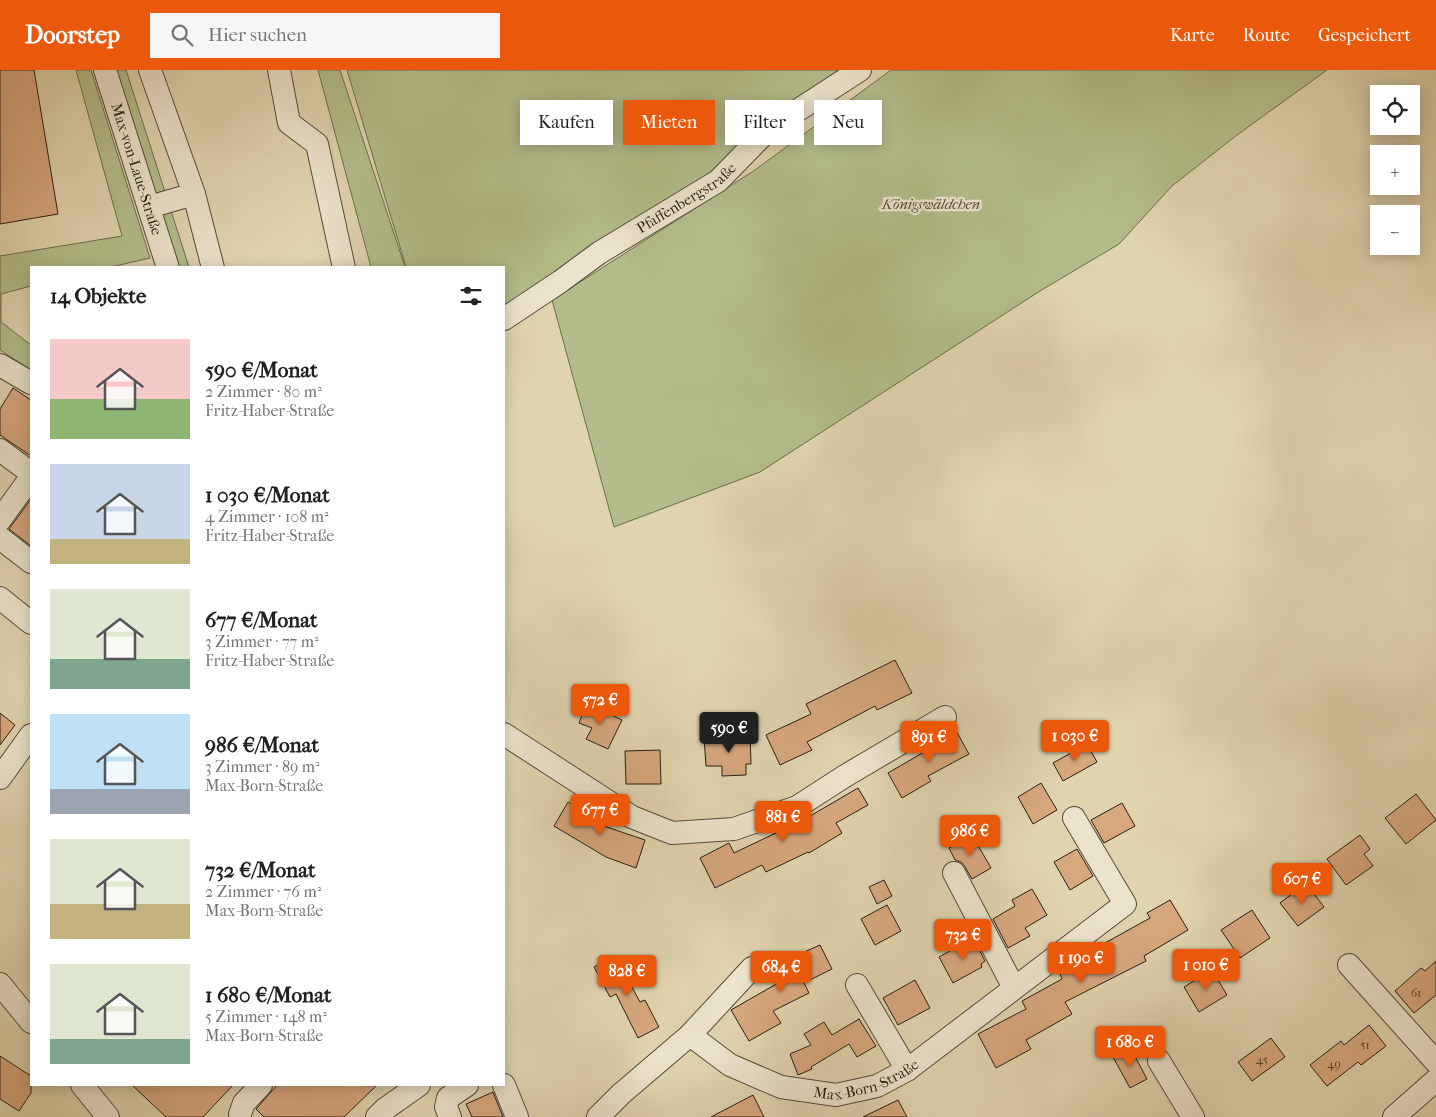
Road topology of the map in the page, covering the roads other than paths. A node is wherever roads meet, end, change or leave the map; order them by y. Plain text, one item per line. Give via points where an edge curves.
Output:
1 (105, 70) edge
2 (150, 70) edge
3 (279, 70) edge
4 (860, 70) edge
5 (194, 194) junction
6 (149, 207) junction
7 (167, 266) edge
8 (212, 266) edge
9 (344, 266) edge
10 (505, 318) edge
11 (0, 365) edge
12 (30, 382) edge
13 (0, 450) edge
14 (30, 474) edge
15 (30, 476) edge
16 (0, 520) edge
17 (0, 538) edge
18 (30, 561) edge
19 (0, 598) edge
20 (30, 622) edge
21 (946, 717) dead end
22 (505, 735) edge
23 (30, 736) edge
24 (0, 778) edge
25 (1074, 818) dead end
26 (954, 873) dead end
27 (1349, 965) dead end
28 (752, 968) dead end
29 (0, 984) edge
30 (857, 985) dead end
31 (1014, 988) junction
32 (30, 1021) edge
33 (690, 1035) junction
34 (1159, 1061) dead end
35 (1436, 1062) edge
36 (906, 1070) junction
37 (1436, 1080) edge
38 (83, 1086) edge
39 (260, 1086) edge
40 (418, 1086) edge
41 (466, 1086) edge
42 (504, 1086) edge
43 (239, 1116) edge
44 (108, 1117) edge
45 (377, 1117) edge
46 (450, 1117) edge
47 (517, 1117) edge
48 (598, 1117) edge
49 (1194, 1117) edge
50 (1394, 1117) edge

1 - 6 street, Max-von-Laue-Straße
2 - 5 street
3 - 9 street via 289,123 317,144
4 - 10 street, Pfaffenbergstraße via 769,128 718,181 598,253
5 - 6 street
5 - 8 street
6 - 7 street, Max-von-Laue-Straße
11 - 12 street
13 - 14 street
15 - 16 street
17 - 18 street
19 - 20 street
21 - 22 street via 798,807 734,829 672,833 632,817
23 - 24 street
25 - 31 street, Max-Born-Straße via 1125,904
26 - 31 street
27 - 35 street
28 - 33 street
29 - 32 street
30 - 36 street
31 - 36 street, Max-Born-Straße
33 - 36 street, Max-Born-Straße via 730,1065 781,1087 836,1095 877,1086
33 - 48 street
34 - 49 street
37 - 50 street
38 - 44 street
39 - 43 street via 244,1104
40 - 45 street
41 - 46 street via 448,1098 446,1107
42 - 47 street

